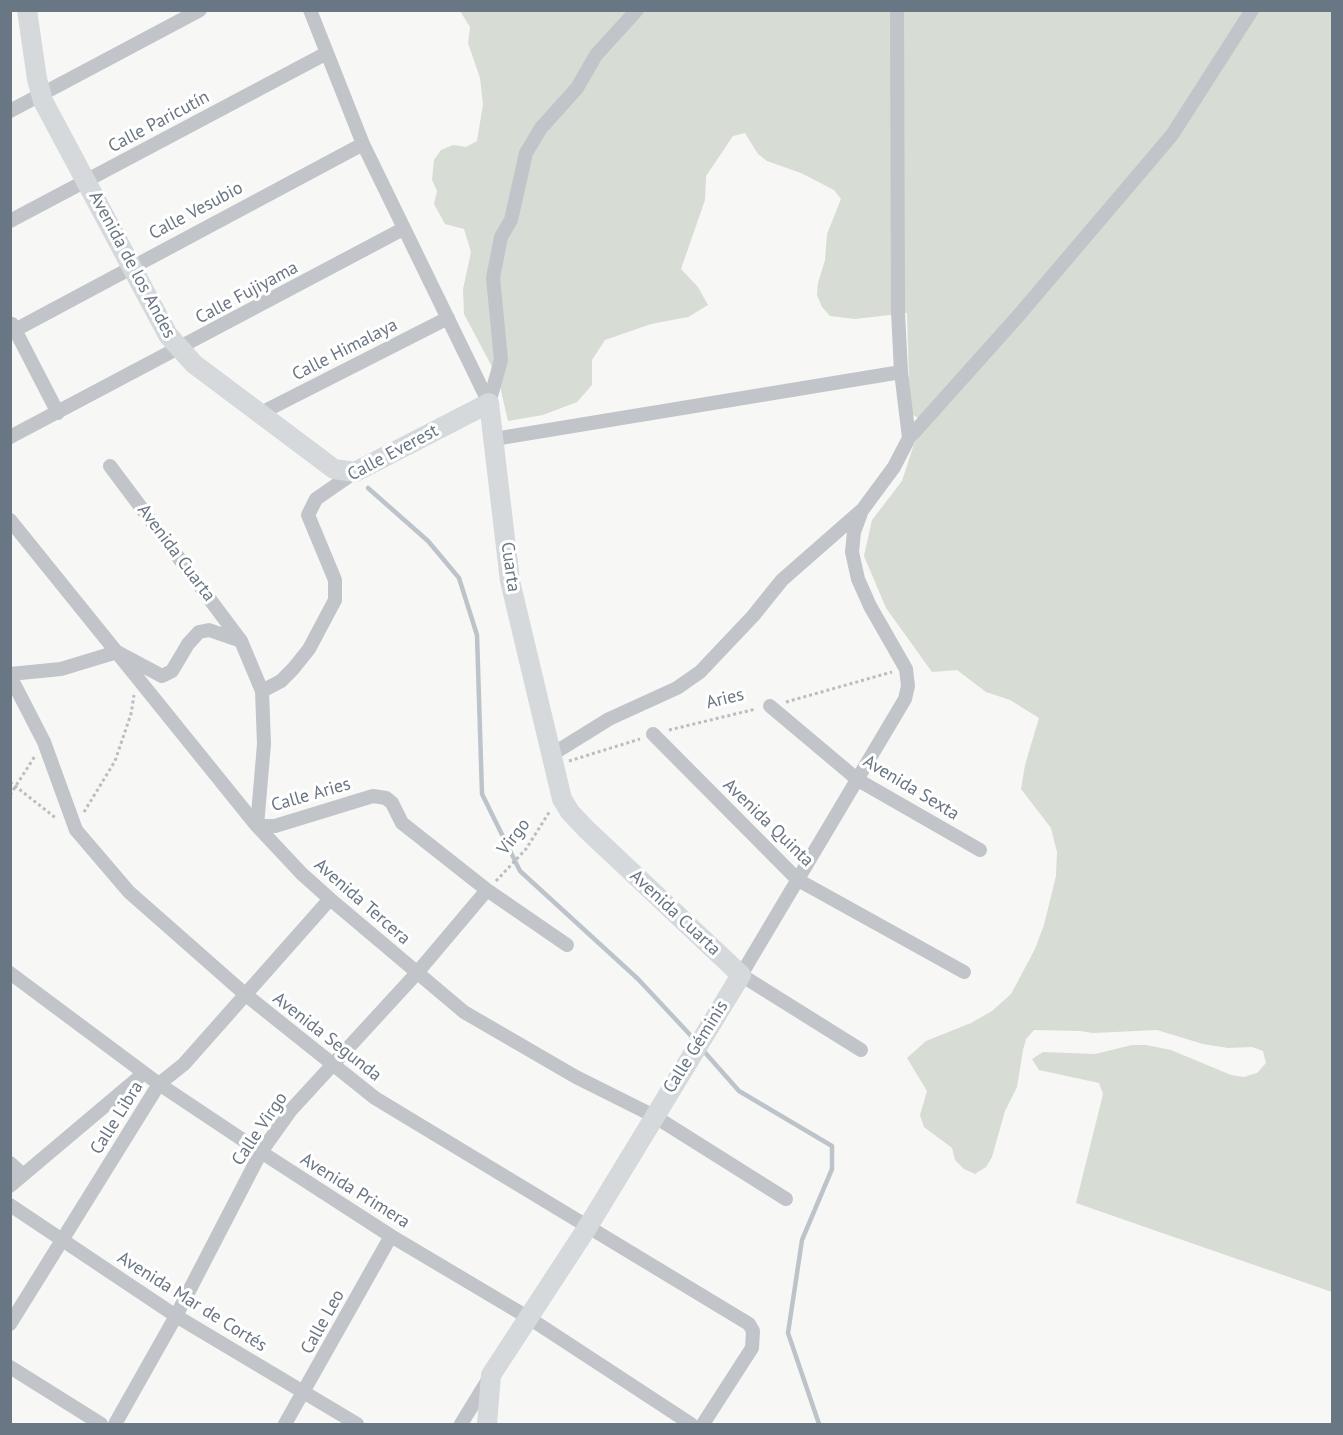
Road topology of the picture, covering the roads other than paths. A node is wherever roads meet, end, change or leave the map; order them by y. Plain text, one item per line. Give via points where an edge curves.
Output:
1 (27, 10) edge
2 (200, 10) edge
3 (310, 10) edge
4 (637, 10) edge
5 (897, 10) edge
6 (1252, 10) edge
7 (325, 54) junction
8 (41, 95) junction
9 (10, 111) edge
10 (363, 144) junction
11 (87, 181) junction
12 (10, 221) edge
13 (403, 229) junction
14 (131, 266) junction
15 (448, 318) junction
16 (13, 326) edge
17 (179, 350) junction
18 (901, 372) junction
19 (489, 403) junction
20 (58, 413) junction
21 (259, 414) junction
22 (10, 437) edge
23 (909, 438) junction
24 (494, 439) junction
25 (110, 466) dead end
26 (355, 472) junction
27 (863, 510) junction
28 (10, 520) edge
29 (241, 641) junction
30 (117, 652) junction
31 (10, 675) edge
32 (262, 691) junction
33 (770, 706) road end
34 (543, 729) joint
35 (653, 734) road end
36 (552, 761) junction
37 (858, 780) junction
38 (257, 826) junction
39 (980, 850) dead end
40 (798, 880) junction
41 (487, 890) junction
42 (330, 899) junction
43 (567, 945) dead end
44 (964, 972) dead end
45 (10, 973) edge
46 (416, 974) junction
47 (741, 975) junction
48 (246, 995) junction
49 (861, 1050) dead end
50 (332, 1065) junction
51 (144, 1073) junction
52 (159, 1084) junction
53 (654, 1116) junction
54 (261, 1152) junction
55 (10, 1163) edge
56 (23, 1175) junction
57 (10, 1186) edge
58 (786, 1198) dead end
59 (10, 1206) edge
60 (587, 1228) junction
61 (392, 1236) junction
62 (62, 1241) junction
63 (176, 1316) junction
64 (529, 1318) junction
65 (10, 1324) edge
66 (10, 1367) edge
67 (491, 1375) junction
68 (304, 1392) junction
69 (101, 1425) edge
70 (115, 1425) edge
71 (285, 1425) edge
72 (357, 1425) edge
73 (461, 1425) edge
74 (487, 1425) edge
75 (691, 1425) edge
76 (703, 1425) edge

1 - 8 street, Avenida de los Andes
2 - 8 street
3 - 7 street
4 - 19 street via 596,55 577,88 541,128 526,153 493,278 501,360
5 - 18 street
6 - 23 street via 1172,135
7 - 10 street
7 - 11 street, Calle Paricutín
8 - 9 street
8 - 11 street, Avenida de los Andes
10 - 13 street
10 - 14 street, Calle Vesubio
11 - 12 street, Calle Paricutín
11 - 14 street, Avenida de los Andes
13 - 15 street
13 - 17 street, Calle Fujiyama
14 - 16 street, Calle Vesubio
14 - 17 street, Avenida de los Andes
15 - 19 street
15 - 21 street, Calle Himalaya
16 - 20 street
17 - 20 street, Calle Fujiyama
17 - 21 street, Avenida de los Andes
18 - 23 street
18 - 24 street
19 - 24 street, Cuarta
19 - 26 street, Calle Everest
20 - 22 street, Calle Fujiyama
21 - 26 street, Avenida de los Andes via 334,468
23 - 27 street
24 - 34 street, Cuarta via 510,581
25 - 29 street, Avenida Cuarta
26 - 32 street, Calle Everest via 316,499 308,515 335,580 335,600 309,649 293,669
27 - 36 street via 782,580 700,672 677,688 609,719
27 - 37 street, Calle Géminis via 854,532 852,552 858,579 906,669 908,686 905,699
28 - 30 street, Avenida Tercera
29 - 30 street via 208,630 199,632 171,671 162,676
29 - 32 street, Avenida Cuarta
30 - 31 street via 61,669
30 - 38 street, Avenida Tercera
31 - 48 street, Avenida Segunda via 44,742 76,830 129,892
32 - 38 street via 264,744
33 - 37 street, Avenida Sexta
34 - 36 street, Avenida Cuarta
35 - 40 street, Avenida Quinta
36 - 47 street, Avenida Cuarta via 562,799 586,829
37 - 39 street, Avenida Sexta
37 - 40 street, Calle Géminis
38 - 41 street, Calle Aries via 295,822 373,796 386,798 402,823
38 - 42 street, Avenida Tercera
40 - 44 street, Avenida Quinta
40 - 47 street, Calle Géminis
41 - 43 street
41 - 46 street, Calle Virgo
42 - 46 street, Avenida Tercera
42 - 48 street, Calle Libra
45 - 51 street, Avenida Primera
46 - 50 street, Calle Virgo
46 - 53 street, Avenida Tercera via 464,1012 576,1077
47 - 49 street, Avenida Cuarta
47 - 53 street, Calle Géminis
48 - 50 street, Avenida Segunda
48 - 52 street, Calle Libra via 184,1064
50 - 54 street, Calle Virgo via 291,1110
50 - 60 street, Avenida Segunda via 375,1098
51 - 52 street, Avenida Primera
51 - 56 street
52 - 54 street, Avenida Primera
52 - 62 street, Calle Libra
53 - 58 street, Avenida Tercera
53 - 60 street, Calle Géminis
54 - 61 street, Avenida Primera
54 - 63 street, Calle Virgo
55 - 56 street
56 - 57 street
59 - 62 street, Avenida Mar de Cortés
60 - 64 street, Calle Géminis
60 - 76 street, Avenida Segunda via 749,1324 753,1331 752,1348
61 - 64 street, Avenida Primera
61 - 68 street, Calle Leo
62 - 63 street, Avenida Mar de Cortés
62 - 65 street, Calle Libra
63 - 68 street, Avenida Mar de Cortés
63 - 70 street, Calle Virgo
64 - 67 street, Calle Géminis
64 - 75 street, Avenida Primera
66 - 69 street
67 - 73 street
67 - 74 street, Calle Géminis
68 - 71 street, Calle Leo
68 - 72 street, Avenida Mar de Cortés

